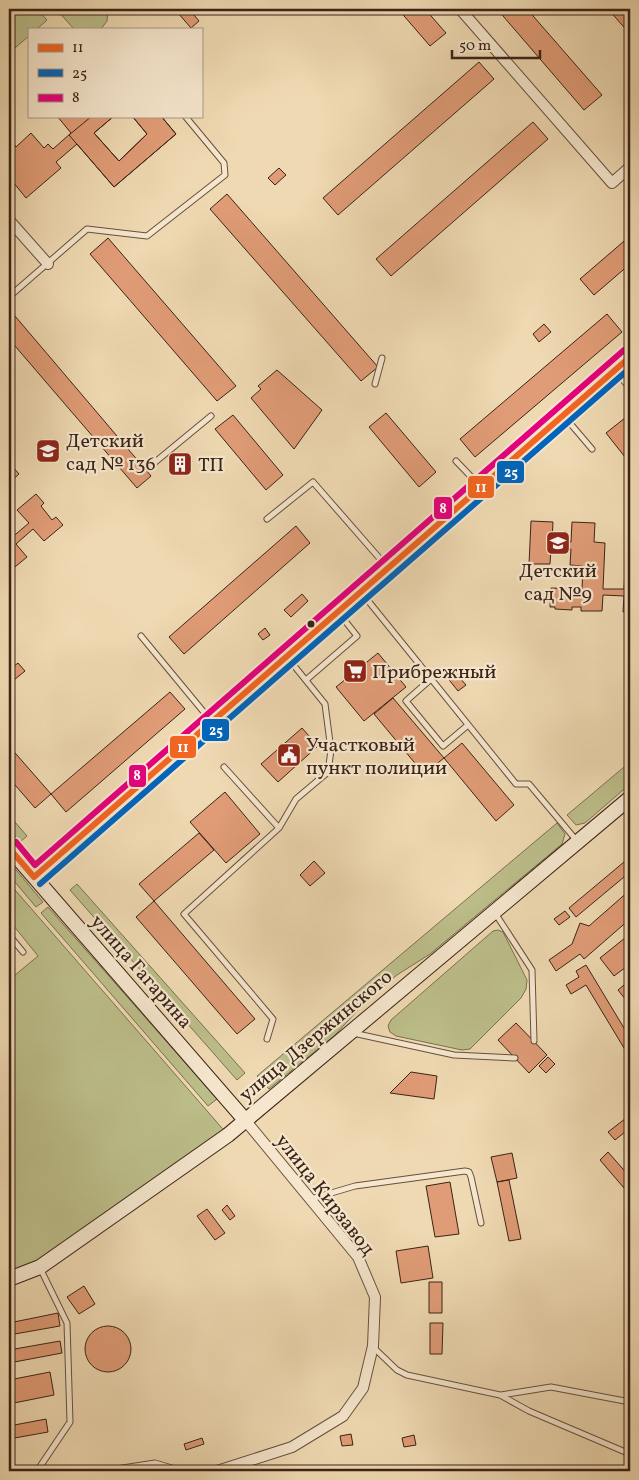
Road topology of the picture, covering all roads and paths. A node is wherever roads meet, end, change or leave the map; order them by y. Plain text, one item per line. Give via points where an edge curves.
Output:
1 (460, 9) edge
2 (187, 118) edge
3 (630, 167) edge
4 (9, 220) edge
5 (48, 264) junction
6 (11, 295) dead end
7 (630, 357) edge
8 (382, 358) dead end
9 (615, 370) junction
10 (375, 384) dead end
11 (630, 388) edge
12 (563, 415) junction
13 (211, 416) dead end
14 (592, 449) dead end
15 (456, 461) dead end
16 (154, 463) dead end
17 (481, 487) junction
18 (267, 519) dead end
19 (388, 568) junction
20 (361, 592) junction
21 (338, 612) junction
22 (141, 636) dead end
23 (287, 656) junction
24 (431, 679) junction
25 (306, 680) junction
26 (212, 722) junction
27 (468, 725) junction
28 (224, 767) dead end
29 (630, 798) edge
30 (279, 828) junction
31 (577, 842) junction
32 (9, 848) edge
33 (34, 878) junction
34 (494, 912) junction
35 (9, 935) edge
36 (23, 952) dead end
37 (350, 1032) junction
38 (267, 1039) dead end
39 (534, 1041) dead end
40 (515, 1058) dead end
41 (246, 1120) junction
42 (311, 1199) junction
43 (481, 1223) dead end
44 (40, 1267) junction
45 (9, 1278) edge
46 (373, 1346) junction
47 (500, 1396) junction
48 (630, 1402) edge
49 (630, 1454) edge
50 (37, 1471) edge
51 (103, 1471) edge
52 (182, 1471) edge
53 (217, 1471) edge

1 - 3 street via 612,183
2 - 5 lane via 224,163 225,175 148,236 87,229
4 - 5 street
5 - 6 lane
7 - 9 street
8 - 10 lane
9 - 11 lane
9 - 12 street
12 - 14 lane
12 - 17 street
13 - 16 lane
15 - 17 lane
17 - 19 street
18 - 19 lane via 313,482
19 - 20 street
20 - 21 street
20 - 24 lane
21 - 23 street
21 - 25 lane via 357,636
22 - 26 lane
23 - 25 lane
23 - 26 street
24 - 27 lane
24 - 27 lane via 406,701 443,746
25 - 30 lane via 325,704 330,763 328,772 296,799
26 - 33 street
27 - 31 lane via 516,784 529,784
28 - 30 lane
29 - 31 main road, улица Дзержинского
30 - 38 lane via 184,914 273,1019
31 - 34 main road, улица Дзержинского
32 - 33 main road, улица Гагарина
33 - 41 main road, улица Гагарина
34 - 37 main road, улица Дзержинского
34 - 39 lane via 532,970
35 - 36 lane
37 - 40 lane via 454,1055
37 - 41 main road, улица Дзержинского
41 - 42 street, улица Кирзавод
41 - 44 main road, улица Дзержинского
42 - 43 lane via 355,1186 465,1171 471,1177
42 - 46 street, улица Кирзавод via 358,1257 375,1297
44 - 45 main road, улица Дзержинского
44 - 50 lane via 67,1323 70,1422
46 - 47 lane via 407,1376
46 - 53 street, улица Кирзавод via 363,1388 343,1416 292,1447
47 - 48 lane via 551,1387
47 - 49 lane
51 - 52 lane via 155,1463

